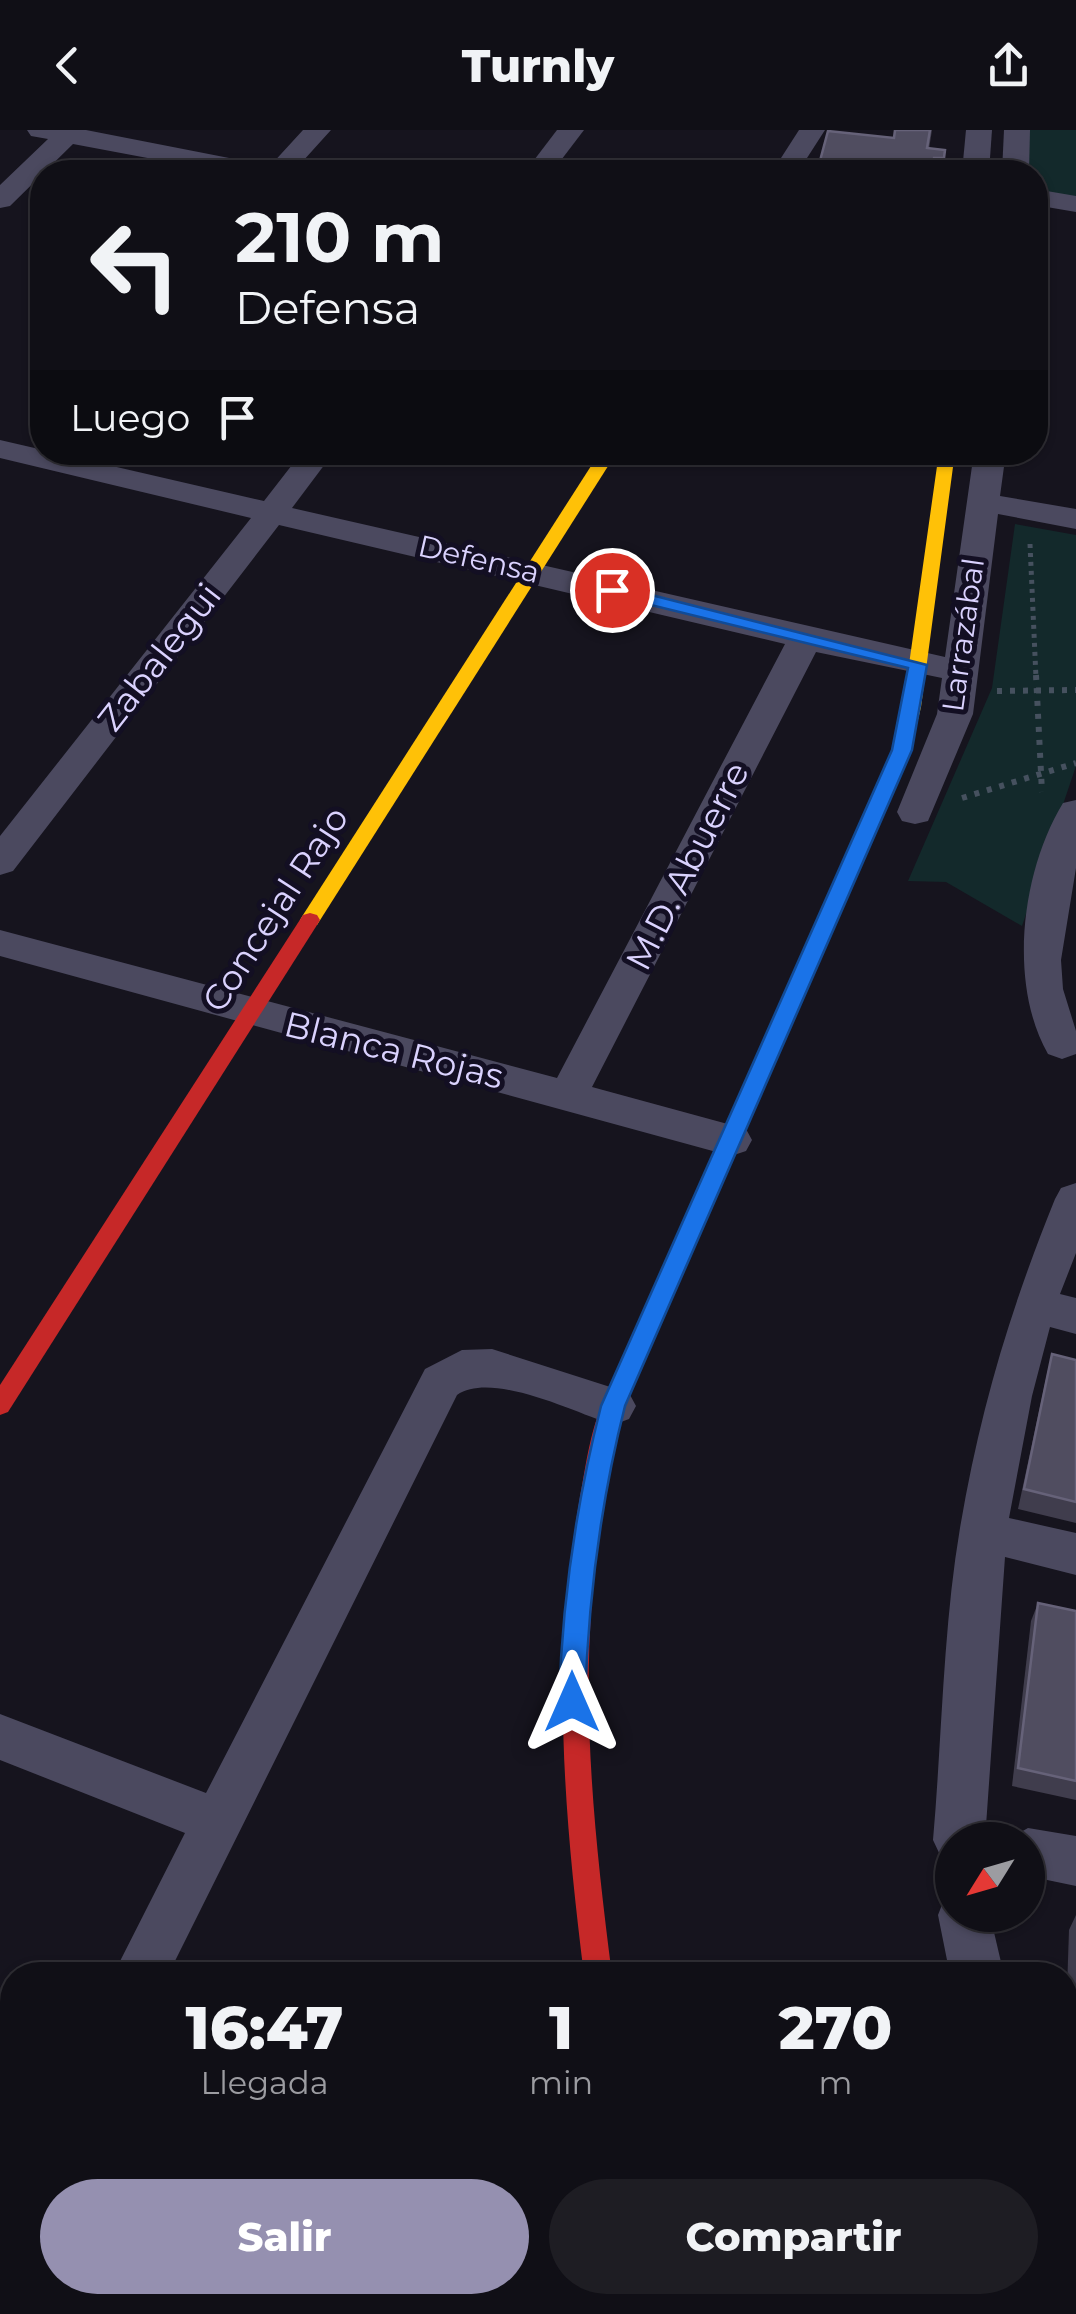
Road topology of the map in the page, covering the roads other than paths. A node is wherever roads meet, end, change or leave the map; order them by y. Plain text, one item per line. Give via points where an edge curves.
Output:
1 (318, 130) edge
2 (572, 130) edge
3 (812, 130) edge
4 (979, 130) edge
5 (1017, 130) edge
6 (60, 132) edge
7 (35, 160) edge
8 (201, 160) edge
9 (290, 160) edge
10 (548, 160) edge
11 (793, 160) edge
12 (977, 160) edge
13 (1016, 160) edge
14 (30, 166) edge
15 (1048, 199) edge
16 (0, 200) edge
17 (1076, 204) edge
18 (22, 445) edge
19 (94, 465) edge
20 (308, 465) edge
21 (601, 465) edge
22 (945, 465) edge
23 (988, 465) edge
24 (0, 479) edge
25 (982, 502) junction
26 (271, 514) junction
27 (1076, 519) edge
28 (535, 571) junction
29 (806, 637) junction
30 (918, 665) junction
31 (957, 681) junction
32 (1059, 809) edge
33 (915, 812) road end
34 (0, 862) edge
35 (0, 944) edge
36 (248, 1012) junction
37 (1062, 1044) dead end
38 (568, 1095) junction
39 (731, 1140) junction
40 (1076, 1199) edge
41 (1055, 1311) edge
42 (0, 1405) edge
43 (613, 1406) junction
44 (983, 1532) junction
45 (1076, 1554) edge
46 (0, 1738) edge
47 (217, 1821) junction
48 (961, 1822) edge
49 (1045, 1855) edge
50 (1076, 1861) edge
51 (968, 1932) edge
52 (146, 1962) edge
53 (596, 1962) edge
54 (974, 1962) edge

1 - 9 street
2 - 10 street
3 - 11 street
4 - 12 street
5 - 13 street
6 - 7 street
6 - 8 street
14 - 16 street
15 - 17 street
18 - 24 street
19 - 26 street, Defensa
20 - 26 street, Zabalegui
21 - 28 street, Concejal Rajo
22 - 30 street, Larrazábal
23 - 25 street, Larrazábal
25 - 27 street
25 - 31 street, Larrazábal
26 - 28 street, Defensa
26 - 34 street, Zabalegui
28 - 29 street, Defensa
28 - 36 street, Concejal Rajo
29 - 30 street, Defensa
29 - 38 street, M.D. Abuerre
30 - 31 street, Defensa
30 - 39 street, Larrazábal via 902,750
31 - 33 street, Larrazábal via 944,744
32 - 37 street via 1062,849 1039,984
35 - 36 street, Blanca Rojas
36 - 38 street, Blanca Rojas
36 - 42 street, Concejal Rajo
38 - 39 street, Blanca Rojas
39 - 43 street, Larrazábal
40 - 41 street
41 - 44 street via 1009,1396
43 - 47 street via 492,1367 462,1368 441,1382
43 - 53 street, Larrazábal via 591,1494 570,1674
44 - 45 street
44 - 48 street
46 - 47 street
47 - 52 street
49 - 50 street
51 - 54 street

